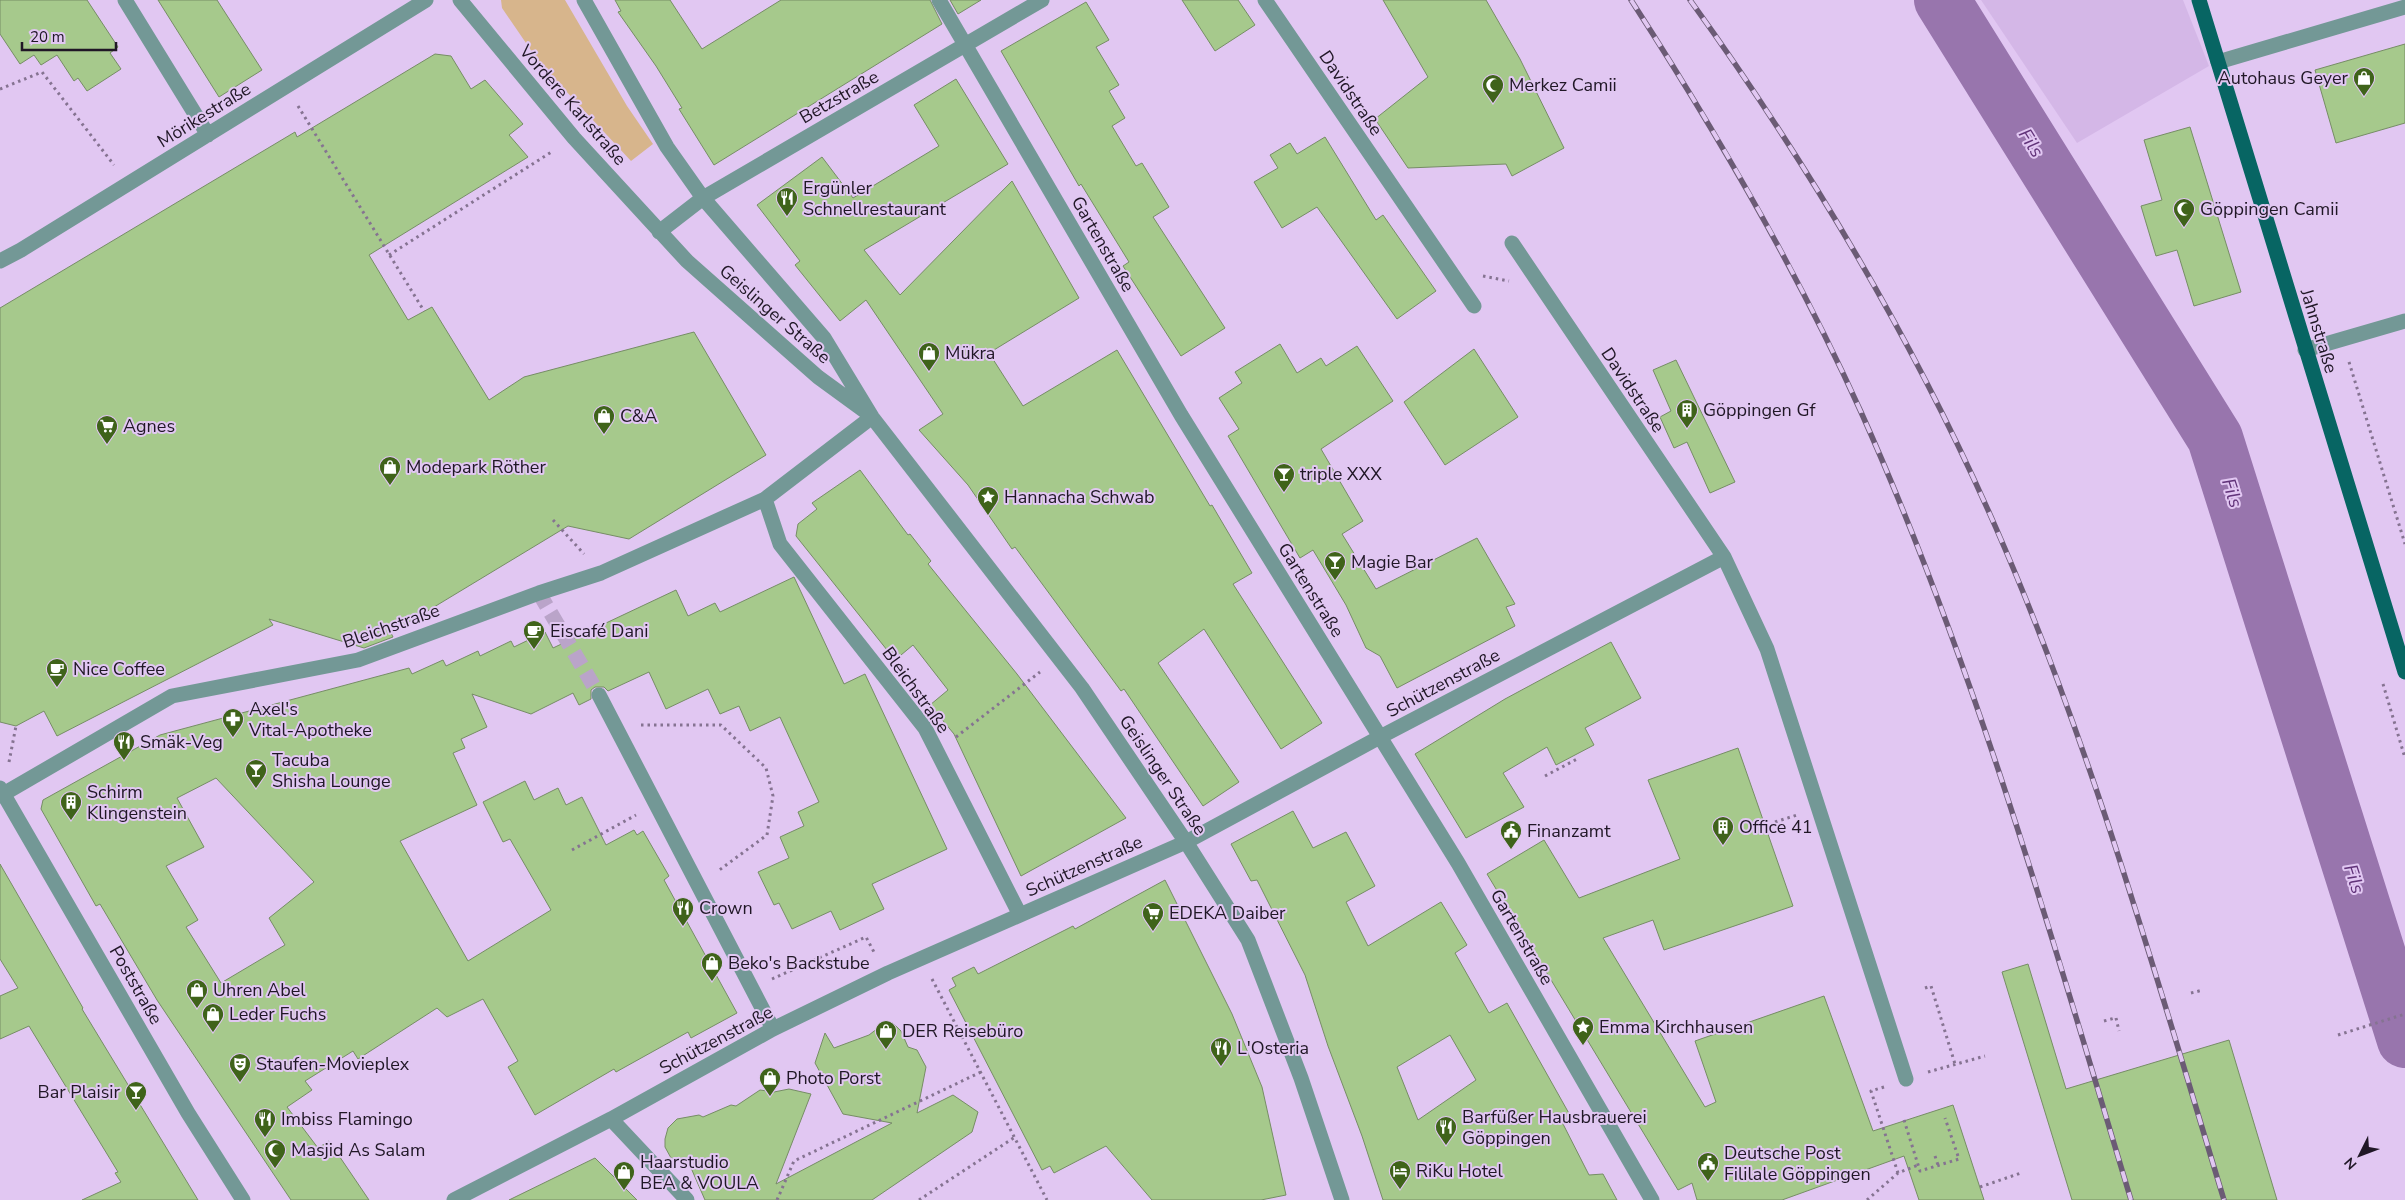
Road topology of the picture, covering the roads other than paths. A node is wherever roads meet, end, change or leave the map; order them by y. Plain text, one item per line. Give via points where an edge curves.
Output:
1 (125, 0) edge
2 (426, 0) edge
3 (460, 0) edge
4 (584, 0) edge
5 (940, 0) edge
6 (1042, 0) edge
7 (1265, 0) edge
8 (2199, 0) edge
9 (2405, 7) edge
10 (966, 44) junction
11 (2218, 62) junction
12 (208, 135) junction
13 (703, 198) junction
14 (659, 232) junction
15 (1512, 243) dead end
16 (0, 261) edge
17 (1474, 306) dead end
18 (2405, 321) edge
19 (2306, 350) junction
20 (872, 417) junction
21 (765, 499) junction
22 (1724, 557) junction
23 (2405, 672) edge
24 (599, 695) tunnel mouth
25 (1380, 737) junction
26 (1, 793) edge
27 (1186, 842) junction
28 (1020, 915) junction
29 (773, 1029) junction
30 (1906, 1079) road end
31 (611, 1119) junction
32 (243, 1200) edge
33 (454, 1200) edge
34 (687, 1200) edge
35 (1342, 1200) edge
36 (1652, 1200) edge

1 - 12 street
2 - 12 street, Mörikestraße
3 - 14 street, Vordere Karlstraße via 574,138
4 - 13 street via 667,147
5 - 10 street, Gartenstraße
6 - 10 street, Betzstraße
7 - 17 street, Davidstraße
8 - 11 main road, Jahnstraße
9 - 11 street
10 - 13 street, Betzstraße
10 - 25 street, Gartenstraße via 1181,414
11 - 19 main road, Jahnstraße
12 - 16 street, Mörikestraße
13 - 14 street, Betzstraße
13 - 20 street, Geislinger Straße via 824,338
14 - 20 street, Geislinger Straße via 818,377
15 - 22 street, Davidstraße
18 - 19 street
19 - 23 main road, Jahnstraße
20 - 21 street, Bleichstraße
20 - 27 street, Geislinger Straße via 1082,688
21 - 26 street, Bleichstraße via 601,573 358,660 172,696
21 - 28 street, Bleichstraße via 780,544 925,728
22 - 25 street, Schützenstraße
22 - 30 street, Davidstraße via 1767,649
24 - 29 street
25 - 27 street, Schützenstraße
25 - 36 street, Gartenstraße via 1458,863
26 - 32 street, Poststraße via 188,1113
27 - 28 street, Schützenstraße
27 - 35 street, Geislinger Straße via 1248,940 1301,1078
28 - 29 street, Schützenstraße
29 - 31 street, Schützenstraße
31 - 33 street, Schützenstraße
31 - 34 street

